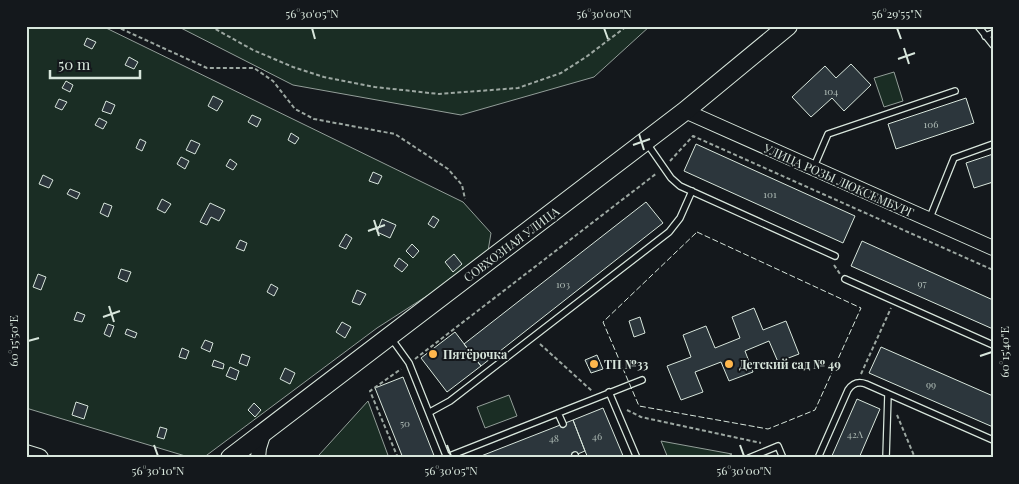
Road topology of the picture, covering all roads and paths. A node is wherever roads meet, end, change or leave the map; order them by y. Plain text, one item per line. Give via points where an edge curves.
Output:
1 (116, 26) edge
2 (210, 26) edge
3 (627, 26) edge
4 (788, 26) edge
5 (978, 26) edge
6 (993, 32) edge
7 (985, 36) junction
8 (993, 45) edge
9 (955, 91) dead end
10 (685, 111) junction
11 (646, 141) junction
12 (993, 144) edge
13 (664, 168) junction
14 (813, 169) junction
15 (692, 191) junction
16 (465, 199) dead end
17 (928, 220) junction
18 (993, 248) edge
19 (833, 259) joint
20 (993, 270) edge
21 (838, 272) dead end
22 (845, 279) dead end
23 (894, 301) junction
24 (389, 337) junction
25 (533, 338) junction
26 (993, 344) edge
27 (409, 363) junction
28 (642, 380) dead end
29 (857, 383) junction
30 (609, 392) junction
31 (888, 394) junction
32 (597, 396) junction
33 (612, 399) junction
34 (430, 412) junction
35 (558, 413) junction
36 (563, 424) dead end
37 (264, 432) junction
38 (993, 440) edge
39 (778, 446) junction
40 (26, 454) edge
41 (447, 457) edge
42 (39, 458) edge
43 (230, 458) edge
44 (258, 458) edge
45 (398, 458) edge
46 (637, 458) edge
47 (749, 458) edge
48 (783, 458) edge
49 (818, 458) edge
50 (886, 458) edge
51 (915, 458) edge

1 - 16 path via 207,68 254,68 273,81 295,109 314,119 395,134 448,169 462,185
2 - 3 path via 293,67 375,87 439,94 518,88 561,73
4 - 10 main road, СОВХОЗНАЯ УЛИЦА
5 - 7 lane
6 - 7 lane
7 - 8 lane
9 - 14 lane via 828,134
10 - 11 main road, СОВХОЗНАЯ УЛИЦА
10 - 14 street, УЛИЦА РОЗЫ ЛЮКСЕМБУРГ
11 - 13 lane
11 - 24 main road, СОВХОЗНАЯ УЛИЦА
12 - 17 lane via 954,158
13 - 15 lane via 675,182
13 - 20 path via 693,136
13 - 27 path
14 - 17 street, УЛИЦА РОЗЫ ЛЮКСЕМБУРГ
15 - 19 lane
15 - 25 lane via 674,228
17 - 18 street, УЛИЦА РОЗЫ ЛЮКСЕМБУРГ
19 - 21 path
22 - 23 lane
23 - 26 lane
23 - 29 path
24 - 27 lane
24 - 37 main road, СОВХОЗНАЯ УЛИЦА
25 - 32 path
25 - 34 lane via 450,401
27 - 34 lane
27 - 45 path via 370,391
28 - 30 lane
29 - 31 lane
29 - 49 lane via 848,390
30 - 32 lane
30 - 33 lane
31 - 38 lane
31 - 50 lane
31 - 51 path
32 - 35 lane
33 - 39 path via 641,417
33 - 46 lane
34 - 41 lane
35 - 36 lane
35 - 41 lane
37 - 43 main road, СОВХОЗНАЯ УЛИЦА
37 - 44 street
39 - 47 lane
39 - 48 lane
40 - 42 main road

